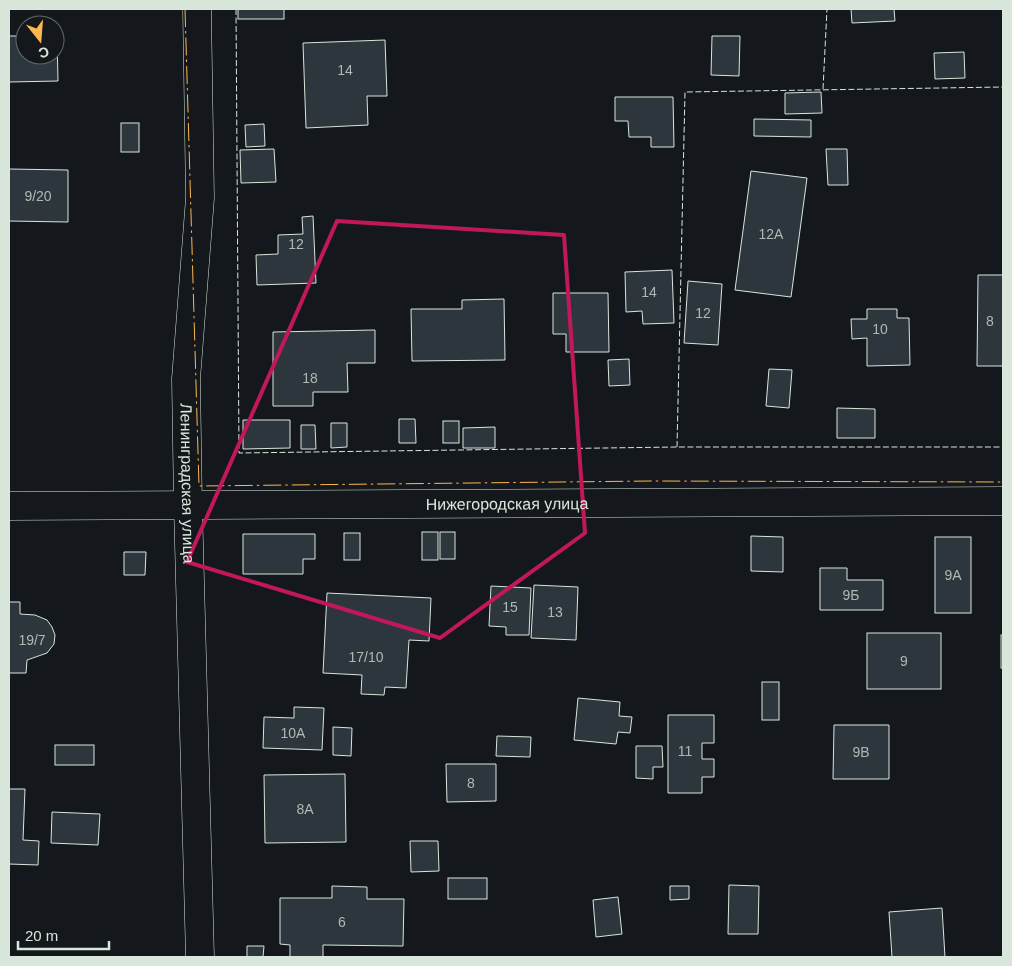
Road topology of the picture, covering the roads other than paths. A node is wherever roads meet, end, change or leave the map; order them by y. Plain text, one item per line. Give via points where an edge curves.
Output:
1 (197, 9) edge
2 (1003, 501) edge
3 (9, 506) edge
4 (188, 506) junction
5 (200, 957) edge

1 - 4 street, Ленинградская улица via 200,198 186,379
2 - 4 street, Нижегородская улица
3 - 4 street, Нижегородская улица
4 - 5 street, Ленинградская улица

